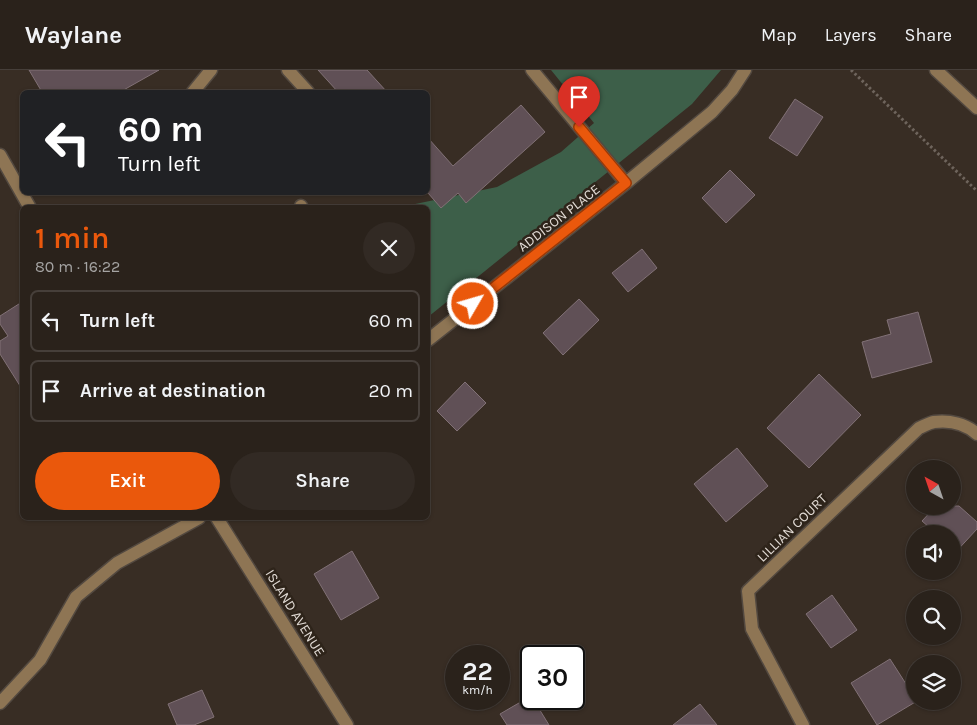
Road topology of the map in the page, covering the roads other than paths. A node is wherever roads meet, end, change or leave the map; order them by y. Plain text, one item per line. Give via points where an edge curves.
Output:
1 (211, 70) edge
2 (288, 70) edge
3 (532, 70) edge
4 (745, 70) edge
5 (936, 70) edge
6 (195, 90) edge
7 (306, 90) edge
8 (977, 108) edge
9 (0, 155) edge
10 (626, 183) junction
11 (20, 185) edge
12 (430, 338) edge
13 (977, 434) edge
14 (195, 520) edge
15 (218, 520) edge
16 (0, 703) edge
17 (347, 725) edge
18 (803, 725) edge

1 - 6 street
2 - 7 street
3 - 10 street
4 - 10 street, ADDISON PLACE via 712,112
5 - 8 street
9 - 11 street
10 - 12 street, ADDISON PLACE
13 - 18 street, LILLIAN COURT via 969,427 951,422 933,422 919,428 748,591 752,629
14 - 16 street via 118,563 76,597 40,660
15 - 17 street, ISLAND AVENUE

